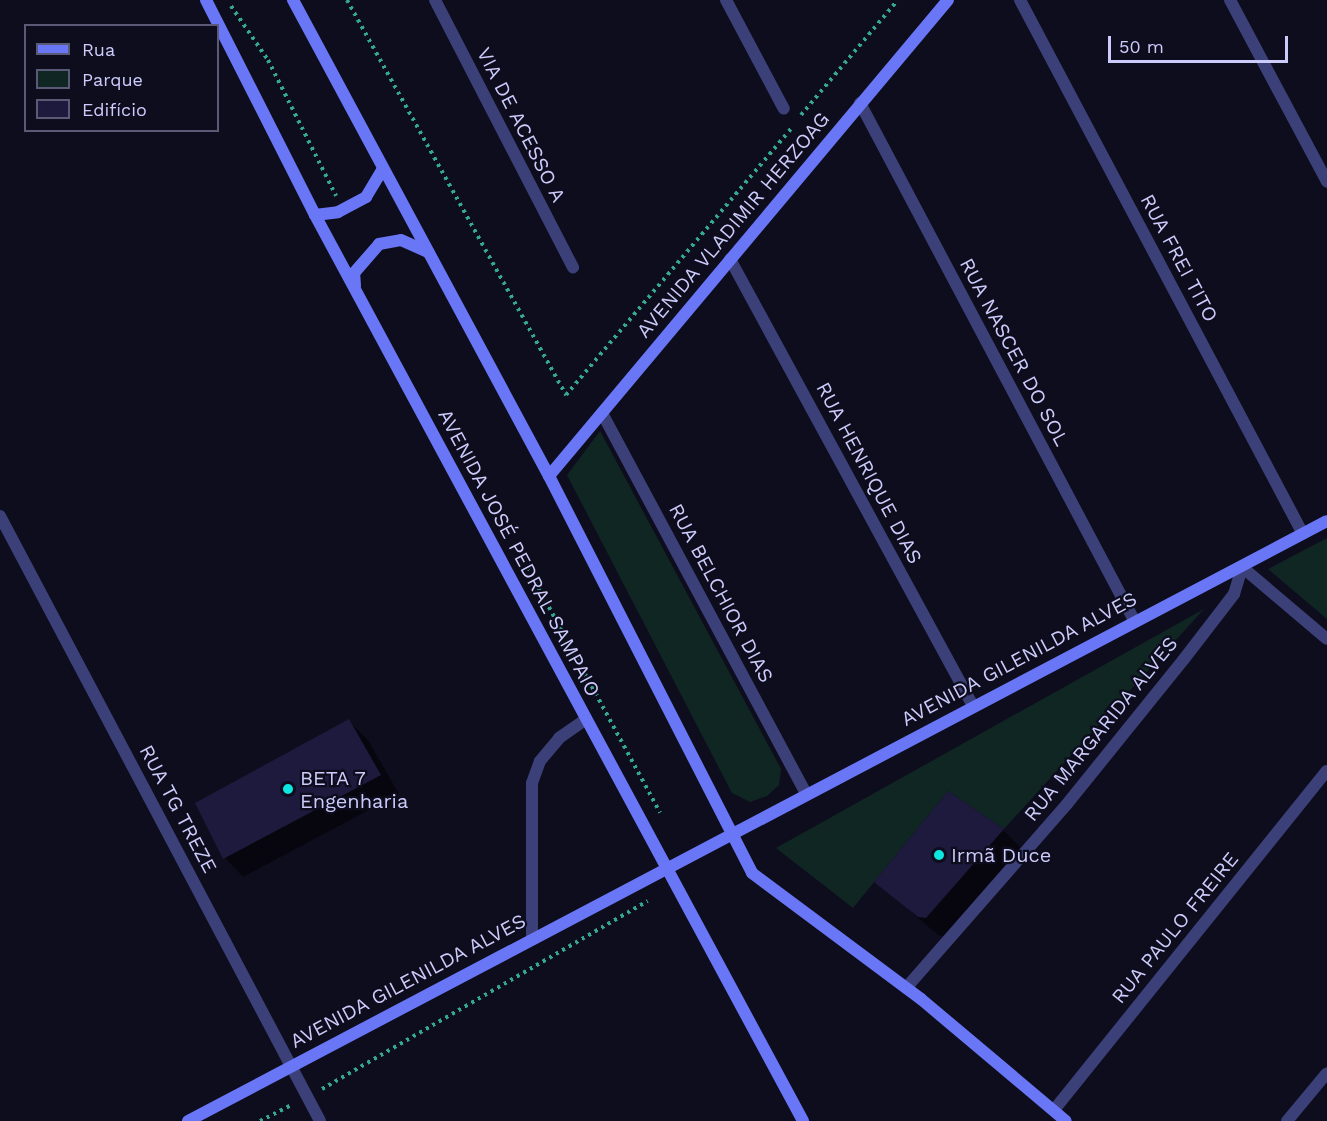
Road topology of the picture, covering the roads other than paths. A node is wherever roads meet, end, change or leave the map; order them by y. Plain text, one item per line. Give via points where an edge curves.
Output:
1 (206, 0) edge
2 (292, 0) edge
3 (435, 0) edge
4 (726, 0) edge
5 (948, 0) edge
6 (1020, 0) edge
7 (1230, 0) edge
8 (218, 24) edge
9 (219, 26) edge
10 (860, 103) junction
11 (784, 109) dead end
12 (383, 169) junction
13 (1327, 182) edge
14 (315, 215) junction
15 (428, 252) junction
16 (730, 259) junction
17 (573, 267) dead end
18 (355, 290) junction
19 (602, 413) junction
20 (549, 476) junction
21 (0, 516) edge
22 (1327, 521) edge
23 (1303, 534) junction
24 (1242, 567) junction
25 (1134, 620) junction
26 (1327, 639) edge
27 (973, 706) junction
28 (586, 719) junction
29 (1327, 771) edge
30 (806, 793) junction
31 (730, 833) junction
32 (668, 865) junction
33 (532, 937) junction
34 (906, 988) junction
35 (293, 1064) junction
36 (1327, 1073) edge
37 (1054, 1110) junction
38 (188, 1121) edge
39 (320, 1121) edge
40 (803, 1121) edge
41 (1066, 1121) edge
42 (1287, 1121) edge

1 - 8 main road, AVENIDA JOSÉ PEDRAL SAMPAIO
2 - 12 main road
3 - 17 street, VIA DE ACESSO A
4 - 11 street
5 - 10 main road, AVENIDA VLADIMIR HERZOAG
6 - 23 street, RUA FREI TITO
7 - 13 street
9 - 14 main road, AVENIDA JOSÉ PEDRAL SAMPAIO
10 - 16 main road, AVENIDA VLADIMIR HERZOAG
10 - 25 street, RUA NASCER DO SOL
12 - 14 main road via 366,197 338,212
12 - 15 main road
14 - 18 main road, AVENIDA JOSÉ PEDRAL SAMPAIO
15 - 18 main road via 401,240 379,244 354,273
15 - 20 main road
16 - 19 main road, AVENIDA VLADIMIR HERZOAG
16 - 27 street, RUA HENRIQUE DIAS
18 - 28 main road, AVENIDA JOSÉ PEDRAL SAMPAIO
19 - 20 main road, AVENIDA VLADIMIR HERZOAG
19 - 30 street, RUA BELCHIOR DIAS
20 - 31 main road
21 - 35 street, RUA TG TREZE
22 - 23 main road, AVENIDA GILENILDA ALVES
23 - 24 main road, AVENIDA GILENILDA ALVES
24 - 25 main road, AVENIDA GILENILDA ALVES
24 - 26 street
24 - 34 street, RUA MARGARIDA ALVES via 1234,594 1184,659 1067,804
25 - 27 main road, AVENIDA GILENILDA ALVES
27 - 30 main road, AVENIDA GILENILDA ALVES
28 - 32 main road, AVENIDA JOSÉ PEDRAL SAMPAIO
28 - 33 street via 559,738 540,761 532,783
29 - 37 street, RUA PAULO FREIRE
30 - 31 main road, AVENIDA GILENILDA ALVES
31 - 32 main road, AVENIDA GILENILDA ALVES
31 - 34 main road via 752,873
32 - 33 main road, AVENIDA GILENILDA ALVES
32 - 40 main road, AVENIDA JOSÉ PEDRAL SAMPAIO
33 - 35 main road, AVENIDA GILENILDA ALVES
34 - 37 main road
35 - 38 main road, AVENIDA GILENILDA ALVES
35 - 39 street, RUA TG TREZE
36 - 42 street
37 - 41 main road

